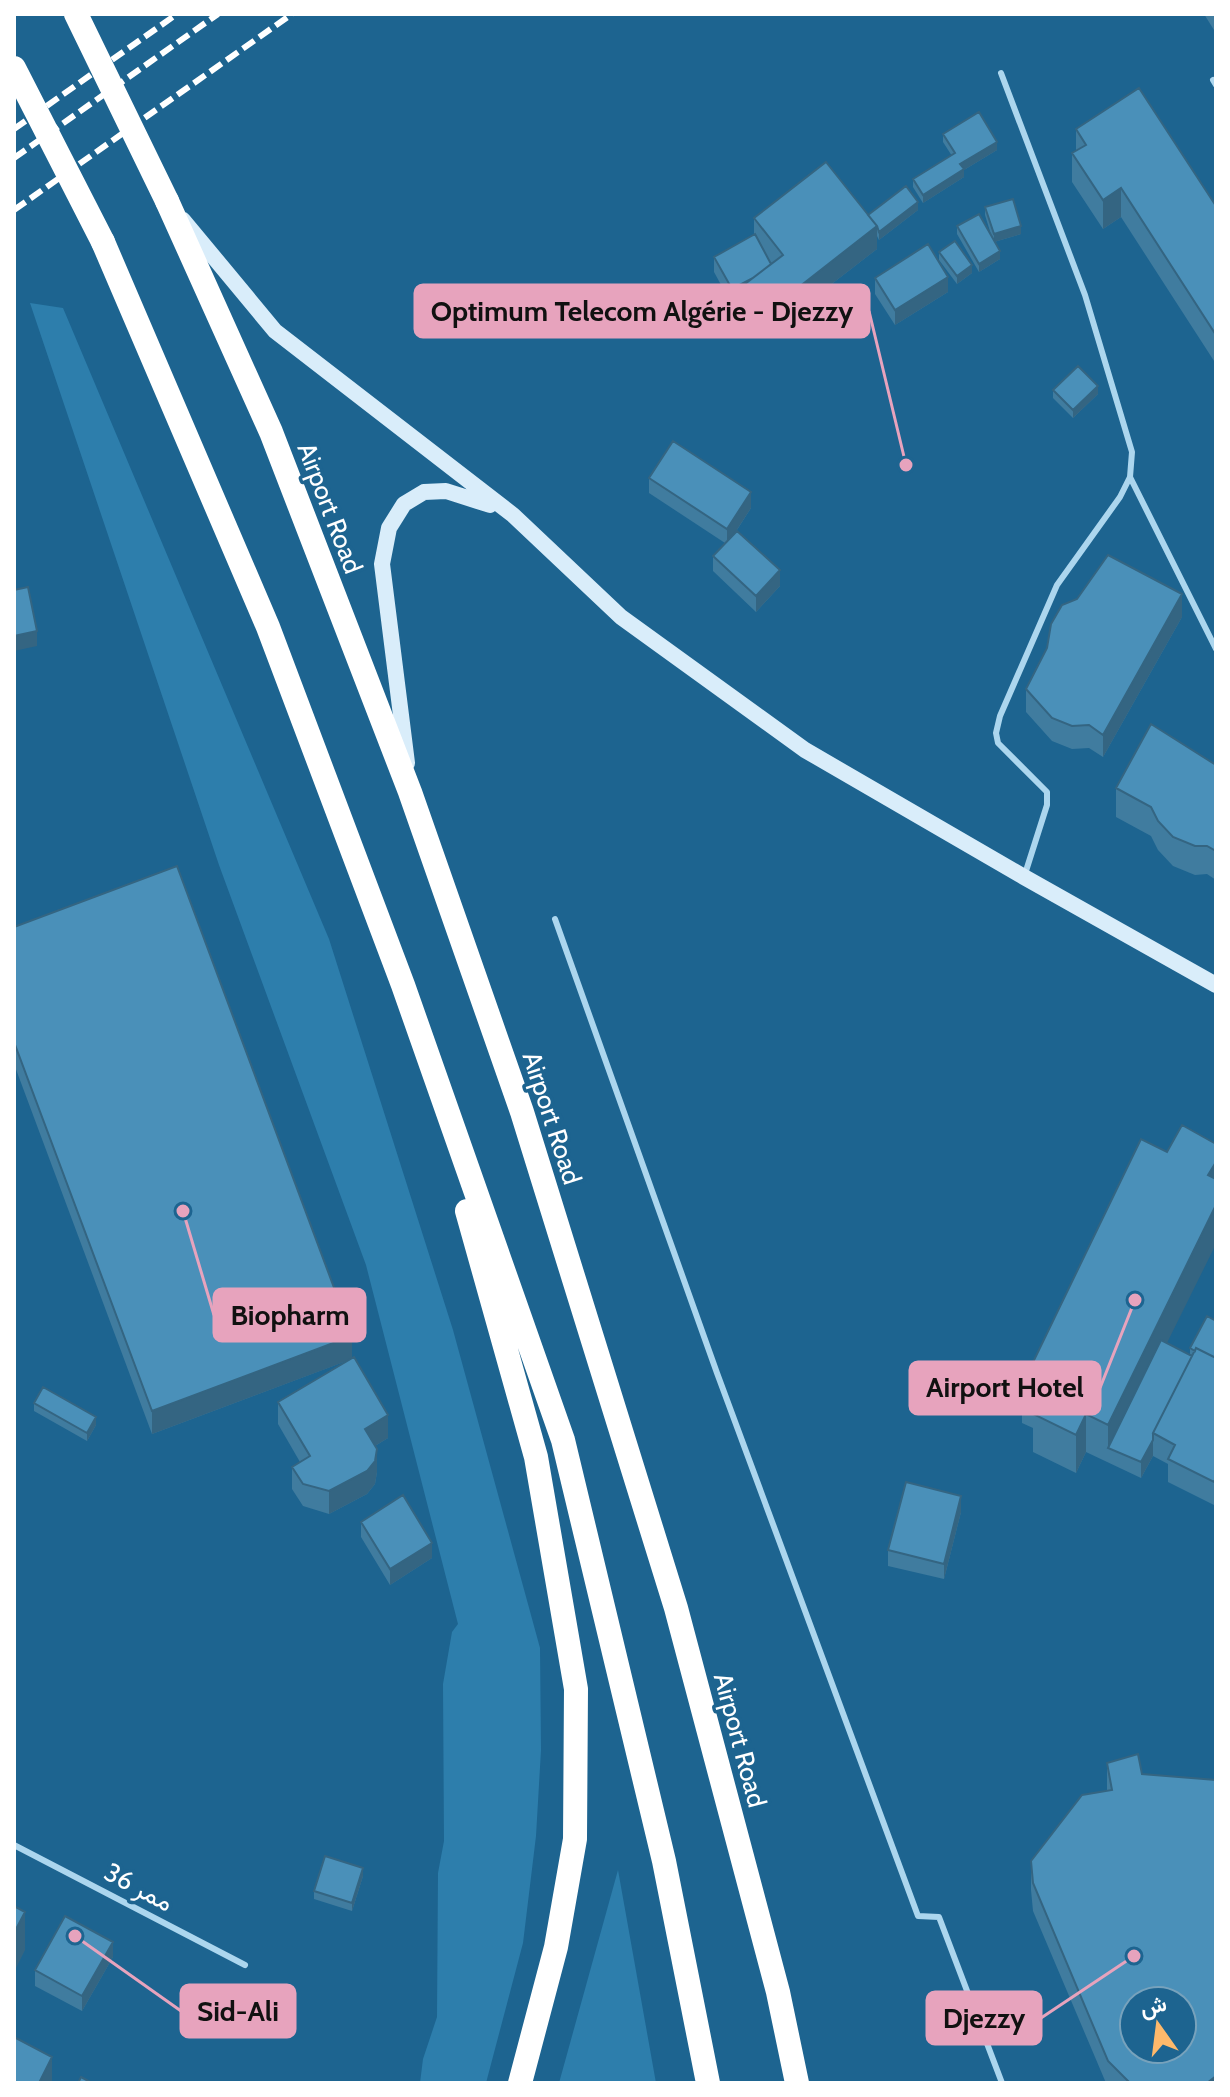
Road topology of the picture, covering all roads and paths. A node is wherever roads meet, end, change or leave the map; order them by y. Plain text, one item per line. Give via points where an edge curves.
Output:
1 (76, 14) edge
2 (14, 68) edge
3 (1001, 73) dead end
4 (167, 201) junction
5 (1130, 477) junction
6 (513, 515) junction
7 (1216, 649) edge
8 (410, 792) junction
9 (1024, 877) junction
10 (555, 919) dead end
11 (403, 985) junction
12 (1216, 985) edge
13 (14, 1845) edge
14 (245, 1965) dead end
15 (520, 2083) edge
16 (708, 2083) edge
17 (797, 2083) edge
18 (1002, 2083) edge

1 - 4 highway, Airport Road, bridge
2 - 11 highway, bridge via 103,242 268,627
3 - 5 lane via 1085,295 1132,452
4 - 6 main road via 275,331
4 - 8 highway, Airport Road via 271,432
5 - 7 lane
5 - 9 lane via 1057,585 1000,716 998,743 1047,792
6 - 8 main road via 460,494 424,492 404,504 389,528 382,564
6 - 9 main road via 621,617 793,741
8 - 17 highway, Airport Road via 522,1112 676,1608 778,1992
9 - 12 main road
10 - 18 lane via 918,1916 939,1917
11 - 15 highway via 536,1457 576,1689 575,1839 556,1947
11 - 16 highway via 563,1440 664,1861
13 - 14 lane, ممر 36

